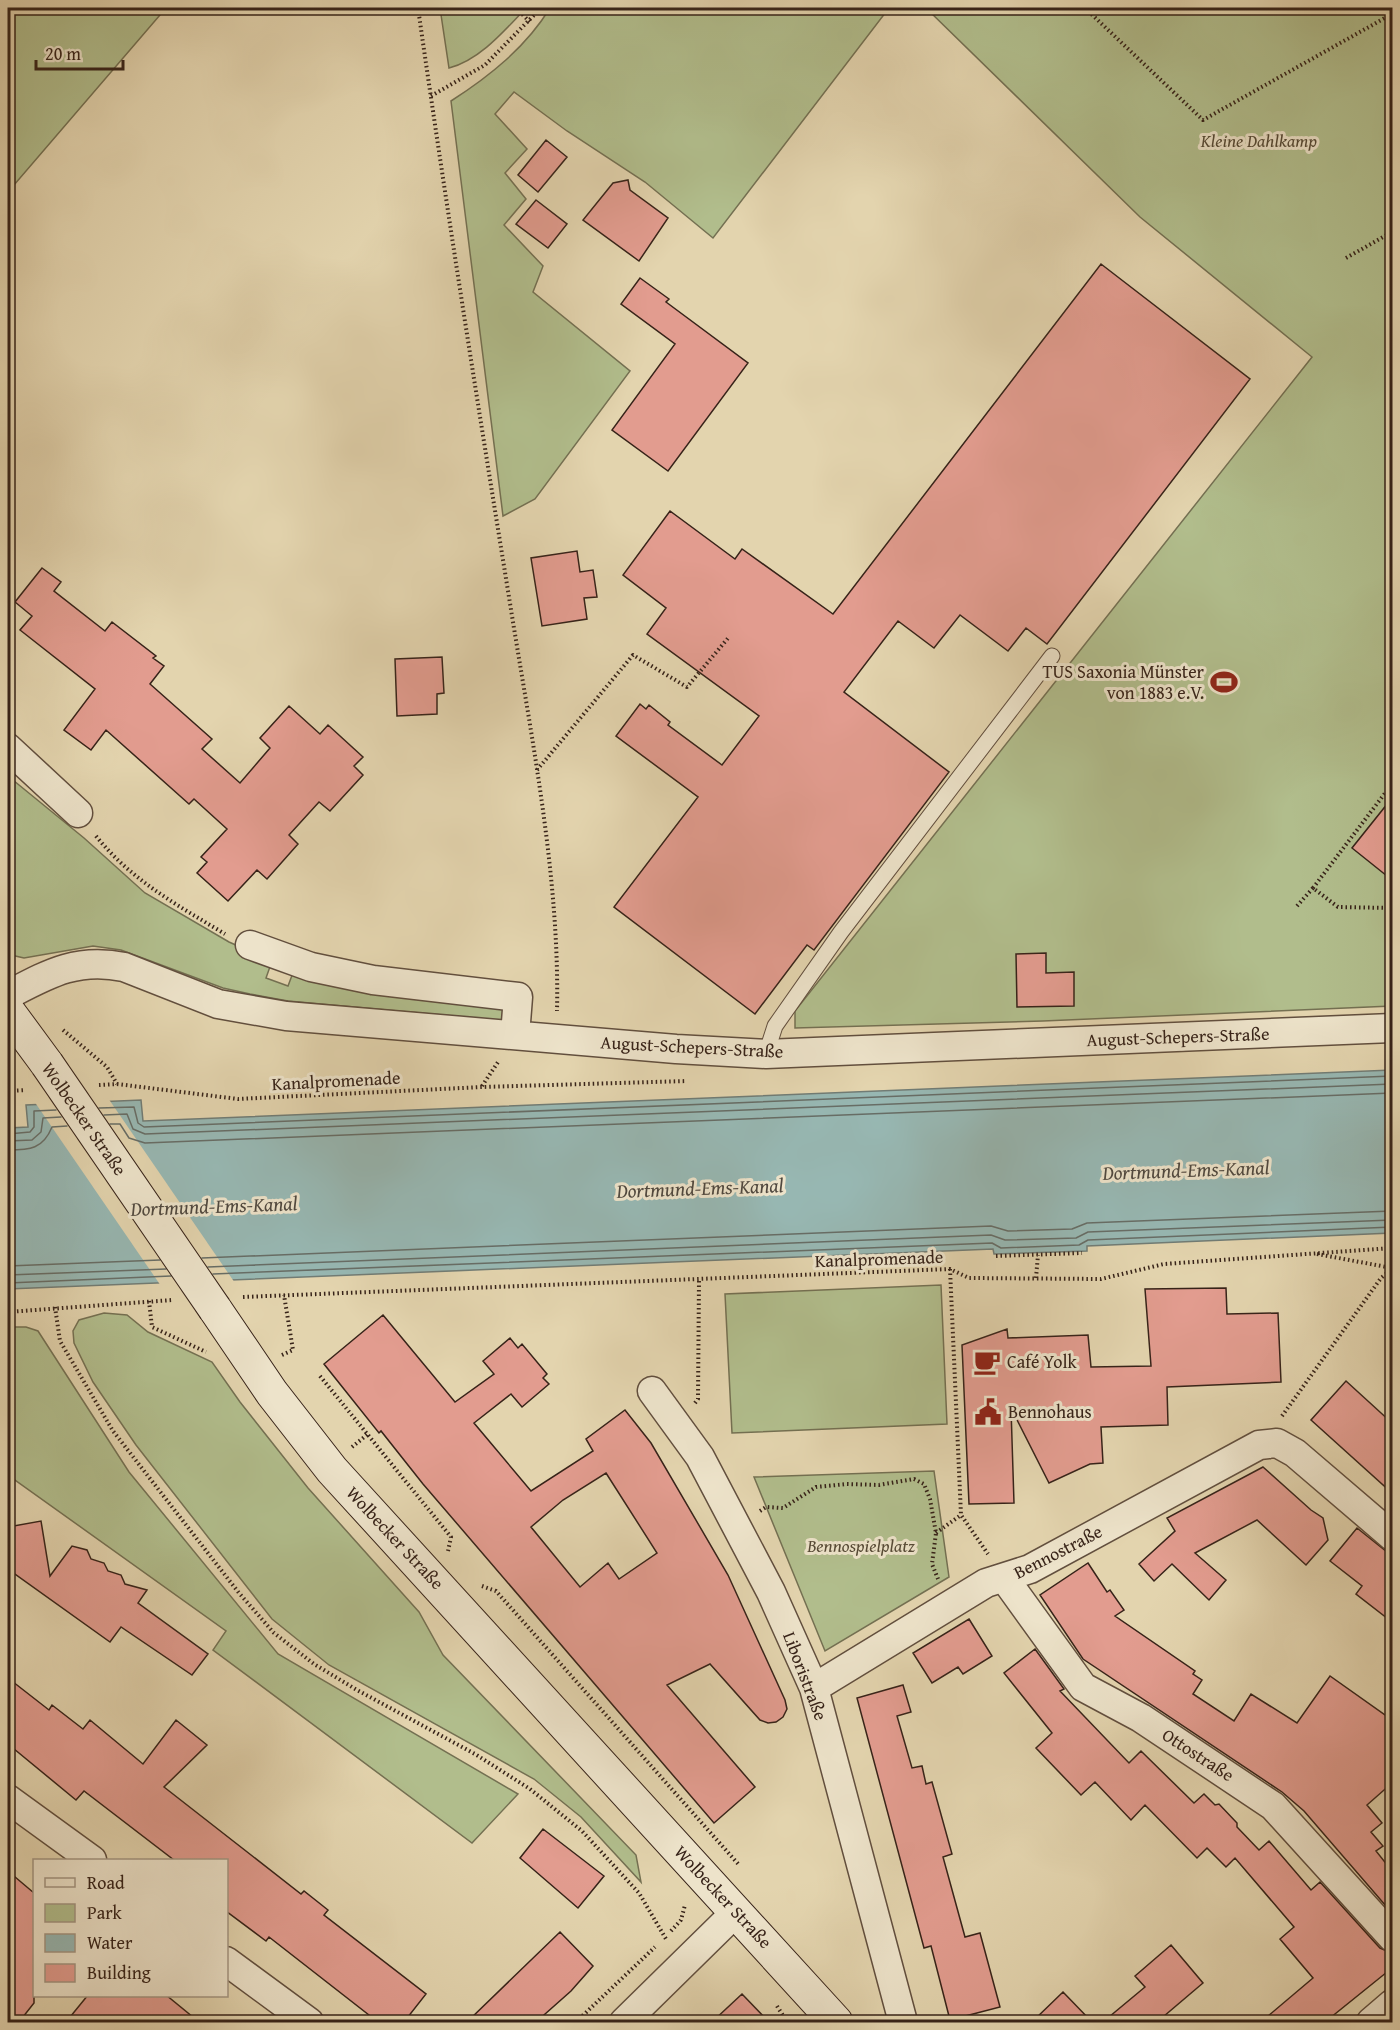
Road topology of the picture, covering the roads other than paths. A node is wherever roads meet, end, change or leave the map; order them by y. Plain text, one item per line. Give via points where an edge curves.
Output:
1 (1052, 656) dead end
2 (8, 748) edge
3 (78, 813) road end
4 (250, 945) road end
5 (8, 995) edge
6 (8, 1011) edge
7 (1392, 1028) edge
8 (515, 1035) junction
9 (766, 1054) junction
10 (652, 1391) dead end
11 (1392, 1536) edge
12 (1005, 1579) junction
13 (813, 1688) junction
14 (8, 1799) edge
15 (91, 1859) edge
16 (736, 1912) junction
17 (1392, 1936) edge
18 (228, 1962) edge
19 (1392, 2004) edge
20 (309, 2022) edge
21 (624, 2022) edge
22 (836, 2022) edge
23 (903, 2022) edge
24 (1371, 2022) edge

1 - 9 lane via 841,932 778,1021
2 - 3 street
4 - 8 street via 311,967 373,980 518,997
5 - 8 street, August-Schepers-Straße via 60,968 108,964 243,1010
6 - 16 main road, Wolbecker Straße, bridge via 38,1077 332,1470
7 - 9 street, August-Schepers-Straße
8 - 9 street, August-Schepers-Straße
10 - 13 street, Liboristraße via 700,1457 771,1592
11 - 12 street, Bennostraße via 1295,1453 1277,1443 1243,1452
12 - 13 street, Bennostraße via 986,1583 952,1602
12 - 17 street, Ottostraße via 1083,1687 1141,1718 1273,1806
13 - 23 street, Liboristraße
14 - 15 street
16 - 21 street
16 - 22 main road, Wolbecker Straße
18 - 20 street
19 - 24 street

